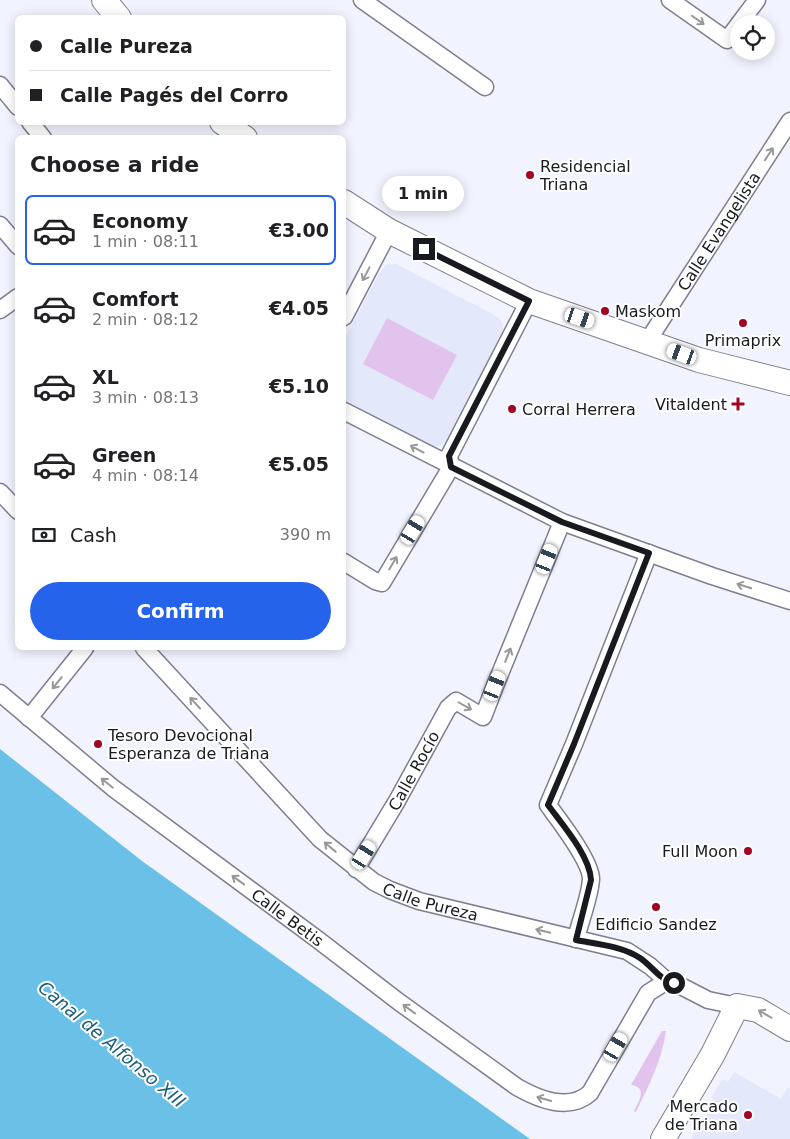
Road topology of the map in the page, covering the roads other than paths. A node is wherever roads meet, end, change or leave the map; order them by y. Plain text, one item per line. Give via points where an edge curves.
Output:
1 (104, 0) edge
2 (362, 0) edge
3 (670, 0) edge
4 (756, 0) edge
5 (116, 15) edge
6 (745, 15) edge
7 (730, 36) edge
8 (0, 85) edge
9 (485, 87) dead end
10 (15, 102) edge
11 (790, 120) edge
12 (226, 125) edge
13 (242, 135) edge
14 (346, 203) edge
15 (0, 225) edge
16 (389, 231) junction
17 (15, 242) edge
18 (15, 299) edge
19 (529, 301) junction
20 (0, 310) edge
21 (346, 313) edge
22 (647, 342) junction
23 (790, 383) edge
24 (346, 412) edge
25 (451, 467) junction
26 (0, 492) edge
27 (15, 508) edge
28 (562, 522) junction
29 (649, 553) junction
30 (346, 563) edge
31 (790, 601) edge
32 (83, 650) edge
33 (146, 650) edge
34 (0, 693) edge
35 (28, 718) junction
36 (356, 869) junction
37 (576, 940) junction
38 (667, 981) junction
39 (737, 1006) junction
40 (790, 1029) edge
41 (662, 1139) edge

1 - 5 main road
2 - 9 street
3 -> 7 street via 727,40
4 - 6 street
8 - 10 street
22 -> 11 street, Calle Evangelista
12 - 13 main road
14 - 16 main road
15 - 17 street
16 - 19 main road
16 -> 21 street
18 - 20 street
19 - 22 main road
19 - 25 street via 449,456
22 - 23 main road via 698,360
25 -> 24 street
25 - 28 street
30 -> 25 street via 382,583
26 - 27 street
28 - 29 street
36 -> 28 street, Calle Rocío via 448,708 456,701 483,717
31 -> 29 street
29 - 37 street via 548,805 575,843 590,873
32 -> 35 street
36 -> 33 street, Calle Pureza via 320,839
34 - 35 street, Calle Betis
38 -> 35 street, Calle Betis via 648,993 590,1093 573,1102 558,1102 530,1094 399,1002 113,788
37 -> 36 street, Calle Pureza via 419,901 374,882
37 - 38 street, Calle Pureza via 627,951
38 - 39 street, Calle Pureza via 708,1000
40 -> 39 main road via 758,1010
39 - 41 main road

